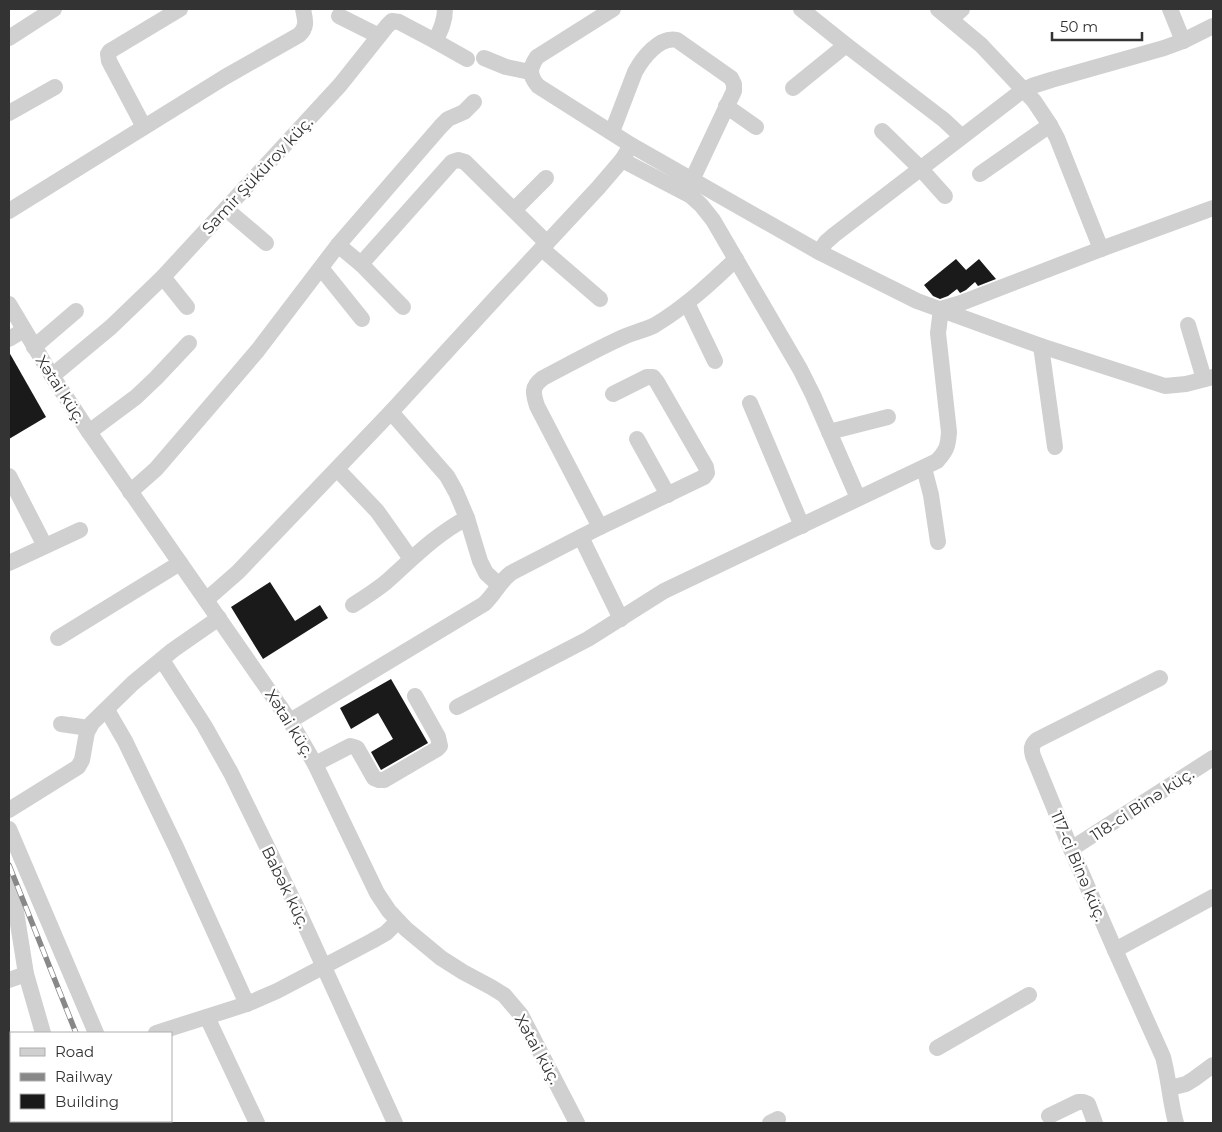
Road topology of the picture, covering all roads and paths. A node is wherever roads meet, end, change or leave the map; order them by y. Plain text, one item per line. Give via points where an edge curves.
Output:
1 (54, 9) edge
2 (180, 9) edge
3 (303, 9) edge
4 (445, 9) edge
5 (614, 9) edge
6 (801, 9) edge
7 (938, 9) edge
8 (1170, 9) edge
9 (957, 14) edge
10 (339, 16) dead end
11 (1213, 26) edge
12 (379, 36) junction
13 (9, 38) edge
14 (435, 41) junction
15 (1183, 41) junction
16 (846, 45) junction
17 (484, 58) dead end
18 (467, 59) dead end
19 (530, 72) junction
20 (55, 87) dead end
21 (793, 88) dead end
22 (1023, 90) junction
23 (474, 102) dead end
24 (726, 106) junction
25 (9, 113) edge
26 (1050, 125) junction
27 (144, 127) junction
28 (756, 127) dead end
29 (882, 131) dead end
30 (612, 132) junction
31 (961, 136) junction
32 (631, 145) junction
33 (622, 160) junction
34 (920, 168) junction
35 (980, 174) dead end
36 (546, 178) dead end
37 (692, 180) junction
38 (944, 196) dead end
39 (1213, 208) edge
40 (226, 209) junction
41 (514, 210) junction
42 (9, 211) edge
43 (266, 243) dead end
44 (338, 244) junction
45 (544, 246) junction
46 (1100, 249) junction
47 (819, 252) junction
48 (736, 260) junction
49 (361, 264) junction
50 (321, 268) junction
51 (163, 277) junction
52 (600, 299) dead end
53 (687, 303) junction
54 (9, 304) edge
55 (188, 307) dead end
56 (404, 307) dead end
57 (941, 309) junction
58 (76, 311) dead end
59 (362, 320) dead end
60 (1188, 324) dead end
61 (24, 330) junction
62 (9, 339) edge
63 (189, 343) dead end
64 (1041, 346) junction
65 (34, 347) junction
66 (714, 361) dead end
67 (52, 376) junction
68 (1208, 378) edge
69 (613, 394) dead end
70 (750, 403) dead end
71 (391, 412) junction
72 (888, 417) dead end
73 (89, 432) junction
74 (830, 432) junction
75 (637, 439) dead end
76 (1056, 447) dead end
77 (924, 468) junction
78 (338, 469) junction
79 (9, 476) edge
80 (130, 492) junction
81 (668, 495) junction
82 (858, 498) junction
83 (467, 518) junction
84 (802, 526) junction
85 (600, 527) junction
86 (80, 530) dead end
87 (580, 537) junction
88 (938, 542) dead end
89 (45, 546) junction
90 (411, 559) junction
91 (9, 563) edge
92 (180, 564) junction
93 (499, 585) junction
94 (206, 600) junction
95 (353, 605) dead end
96 (218, 618) junction
97 (622, 618) junction
98 (58, 638) dead end
99 (162, 660) junction
100 (1160, 678) dead end
101 (415, 696) dead end
102 (457, 707) dead end
103 (107, 710) junction
104 (290, 721) junction
105 (61, 724) dead end
106 (89, 728) junction
107 (1213, 758) edge
108 (315, 764) junction
109 (9, 810) edge
110 (9, 829) edge
111 (1071, 850) junction
112 (9, 884) edge
113 (1213, 896) edge
114 (398, 921) junction
115 (1115, 950) junction
116 (324, 967) junction
117 (26, 974) junction
118 (9, 980) edge
119 (1029, 995) dead end
120 (246, 1004) junction
121 (207, 1017) junction
122 (43, 1032) edge
123 (96, 1032) edge
124 (159, 1032) edge
125 (937, 1048) dead end
126 (1213, 1065) edge
127 (1170, 1088) junction
128 (1048, 1116) dead end
129 (257, 1123) edge
130 (395, 1123) edge
131 (577, 1123) edge
132 (1095, 1123) edge
133 (1176, 1123) edge

1 - 13 street
2 - 27 street via 108,54 108,61
3 - 27 street via 306,24 299,35
4 - 14 street via 442,29
5 - 19 street via 537,57
6 - 16 street
7 - 9 street
8 - 15 street
9 - 22 street via 981,46
10 - 12 street
11 - 15 street
12 - 14 street, Samir Şükürov küç. via 392,22 400,22
12 - 40 street, Samir Şükürov küç. via 340,86
14 - 18 street, Samir Şükürov küç.
15 - 22 street
16 - 21 street
16 - 31 street
17 - 19 street via 506,68
19 - 30 street via 538,86
20 - 25 street
22 - 26 street
22 - 31 street
23 - 44 street via 460,115 448,119
24 - 28 street
24 - 30 street via 734,92 731,78 672,39 650,51 640,63
24 - 37 street
26 - 35 street
26 - 46 street
27 - 42 street
29 - 34 street
30 - 32 street
31 - 34 street
32 - 33 street
32 - 37 street
33 - 45 street
33 - 48 street via 691,196 713,220
34 - 38 street
34 - 47 street via 834,235
36 - 41 street
37 - 47 street
39 - 46 street
40 - 43 street
40 - 51 street, Samir Şükürov küç.
41 - 45 street
41 - 49 street via 465,162 452,162
44 - 49 street
44 - 50 street
45 - 52 street
45 - 71 street
46 - 57 street
47 - 57 street via 917,301
48 - 53 street
48 - 74 street via 804,378
49 - 56 street
50 - 59 street
50 - 80 street via 235,377 156,469
51 - 55 street
51 - 67 street, Samir Şükürov küç.
53 - 66 street
53 - 85 street via 648,328 620,338 543,378 534,388 538,406
54 - 61 street, Xətai küç.
57 - 64 street
57 - 77 street via 938,333 948,445 938,461
58 - 65 street
60 - 68 street
61 - 62 street
61 - 65 street, Xətai küç.
63 - 73 street via 136,396
64 - 68 street via 1165,386
64 - 76 street
65 - 67 street, Xətai küç.
67 - 73 street, Xətai küç.
69 - 81 street via 653,377 706,467 704,477
70 - 84 street
71 - 78 street
71 - 83 street via 447,476
72 - 74 street
73 - 80 street, Xətai küç.
74 - 82 street
75 - 81 street
77 - 82 street
77 - 88 street
78 - 90 street via 377,511
78 - 94 street via 238,572
79 - 89 street
80 - 92 street, Xətai küç.
81 - 85 street
82 - 84 street
83 - 90 street
83 - 93 street via 480,561 486,573
84 - 97 street via 664,591
85 - 87 street
86 - 89 street
87 - 93 street via 512,573
87 - 97 street
89 - 91 street
90 - 95 street via 384,584
92 - 94 street, Xətai küç.
92 - 98 street
93 - 104 street via 484,604
94 - 96 street, Xətai küç.
96 - 99 street
96 - 104 street, Xətai küç.
97 - 102 street
99 - 103 street
99 - 116 street, Babək küç. via 231,773
100 - 111 street, 117-ci Binə küç. via 1032,744 1033,756
101 - 108 street via 438,736 440,746 437,749 384,780 374,778 354,746
103 - 106 street
103 - 120 street via 176,847
104 - 108 street, Xətai küç.
105 - 106 street
106 - 109 street via 78,767
107 - 111 street, 118-ci Binə küç.
108 - 114 street, Xətai küç. via 377,893
110 - 123 street
111 - 115 street, 117-ci Binə küç.
112 - 117 street
113 - 115 street
114 - 116 street via 386,933
114 - 131 street, Xətai küç. via 442,958 509,1000 521,1015
115 - 127 street, 117-ci Binə küç. via 1163,1057
116 - 120 street
116 - 130 street, Babək küç.
117 - 118 street
117 - 122 street
119 - 125 street
120 - 121 street
121 - 124 street
121 - 129 street
126 - 127 street via 1186,1084
127 - 133 street, 117-ci Binə küç.
128 - 132 street via 1083,1102 1088,1104

